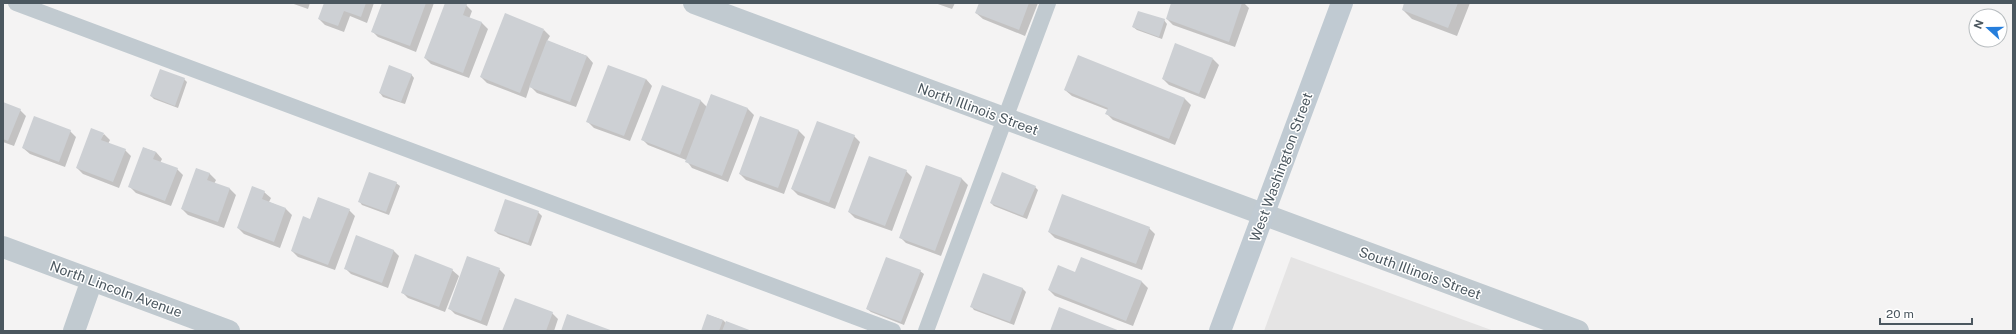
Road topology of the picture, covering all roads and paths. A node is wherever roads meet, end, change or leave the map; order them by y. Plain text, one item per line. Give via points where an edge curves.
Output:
1 (16, 3) edge
2 (694, 3) edge
3 (1048, 3) edge
4 (1342, 3) edge
5 (1006, 120) junction
6 (1262, 215) junction
7 (3, 247) edge
8 (92, 280) junction
9 (74, 331) edge
10 (229, 331) edge
11 (893, 331) edge
12 (926, 331) edge
13 (1220, 331) edge
14 (1578, 331) edge

1 - 11 lane
2 - 5 street, North Illinois Street
3 - 5 lane
4 - 6 street, West Washington Street
5 - 6 street, North Illinois Street
5 - 12 lane
6 - 13 street, West Washington Street
6 - 14 street, South Illinois Street
7 - 8 street, North Lincoln Avenue
8 - 9 street
8 - 10 street, North Lincoln Avenue

